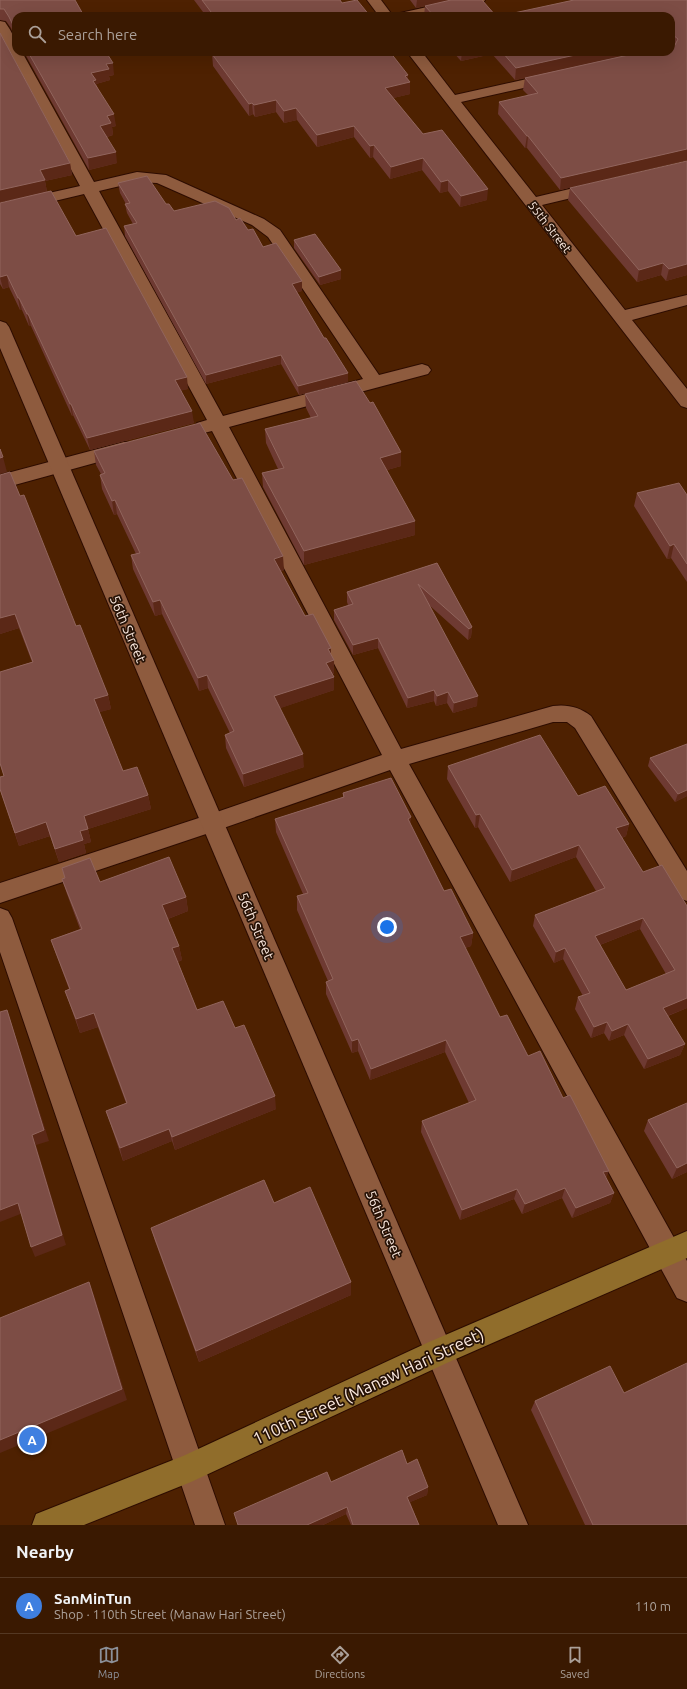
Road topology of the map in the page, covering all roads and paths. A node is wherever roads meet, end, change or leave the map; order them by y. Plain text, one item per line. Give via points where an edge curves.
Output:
1 (374, 0) edge
2 (478, 0) edge
3 (383, 12) edge
4 (423, 12) edge
5 (0, 25) edge
6 (12, 47) edge
7 (17, 56) edge
8 (417, 56) edge
9 (568, 74) edge
10 (451, 100) junction
11 (617, 182) edge
12 (88, 188) junction
13 (532, 203) junction
14 (0, 209) edge
15 (687, 300) edge
16 (621, 317) junction
17 (0, 327) edge
18 (422, 370) dead end
19 (375, 383) junction
20 (687, 402) edge
21 (218, 424) junction
22 (188, 432) edge
23 (142, 444) edge
24 (58, 466) junction
25 (0, 482) edge
26 (395, 759) junction
27 (212, 823) junction
28 (687, 890) edge
29 (0, 893) edge
30 (0, 918) edge
31 (678, 1248) edge
32 (687, 1288) edge
33 (439, 1352) junction
34 (192, 1466) junction
35 (47, 1525) edge
36 (210, 1525) edge
37 (513, 1525) edge

1 - 3 street
2 - 4 street
5 - 6 street
7 - 12 street
8 - 10 street, 55th Street
9 - 10 street
10 - 13 street, 55th Street
11 - 13 street
12 - 14 street
12 - 19 street via 137,177 160,178 258,222 274,234
12 - 21 street
13 - 16 street, 55th Street
15 - 16 street
16 - 20 street, 55th Street
17 - 24 street, 56th Street
18 - 19 street
19 - 21 street
21 - 22 street
21 - 26 street
23 - 24 street
24 - 25 street
24 - 27 street, 56th Street
26 - 27 street
26 - 28 street via 553,714 564,712 576,715 583,722
26 - 31 street
27 - 29 street
27 - 33 street, 56th Street
30 - 34 street
31 - 32 street
31 - 33 main road, 110th Street (Manaw Hari Street)
33 - 34 main road, 110th Street (Manaw Hari Street)
33 - 37 street, 56th Street
34 - 35 main road, 110th Street (Manaw Hari Street)
34 - 36 street

